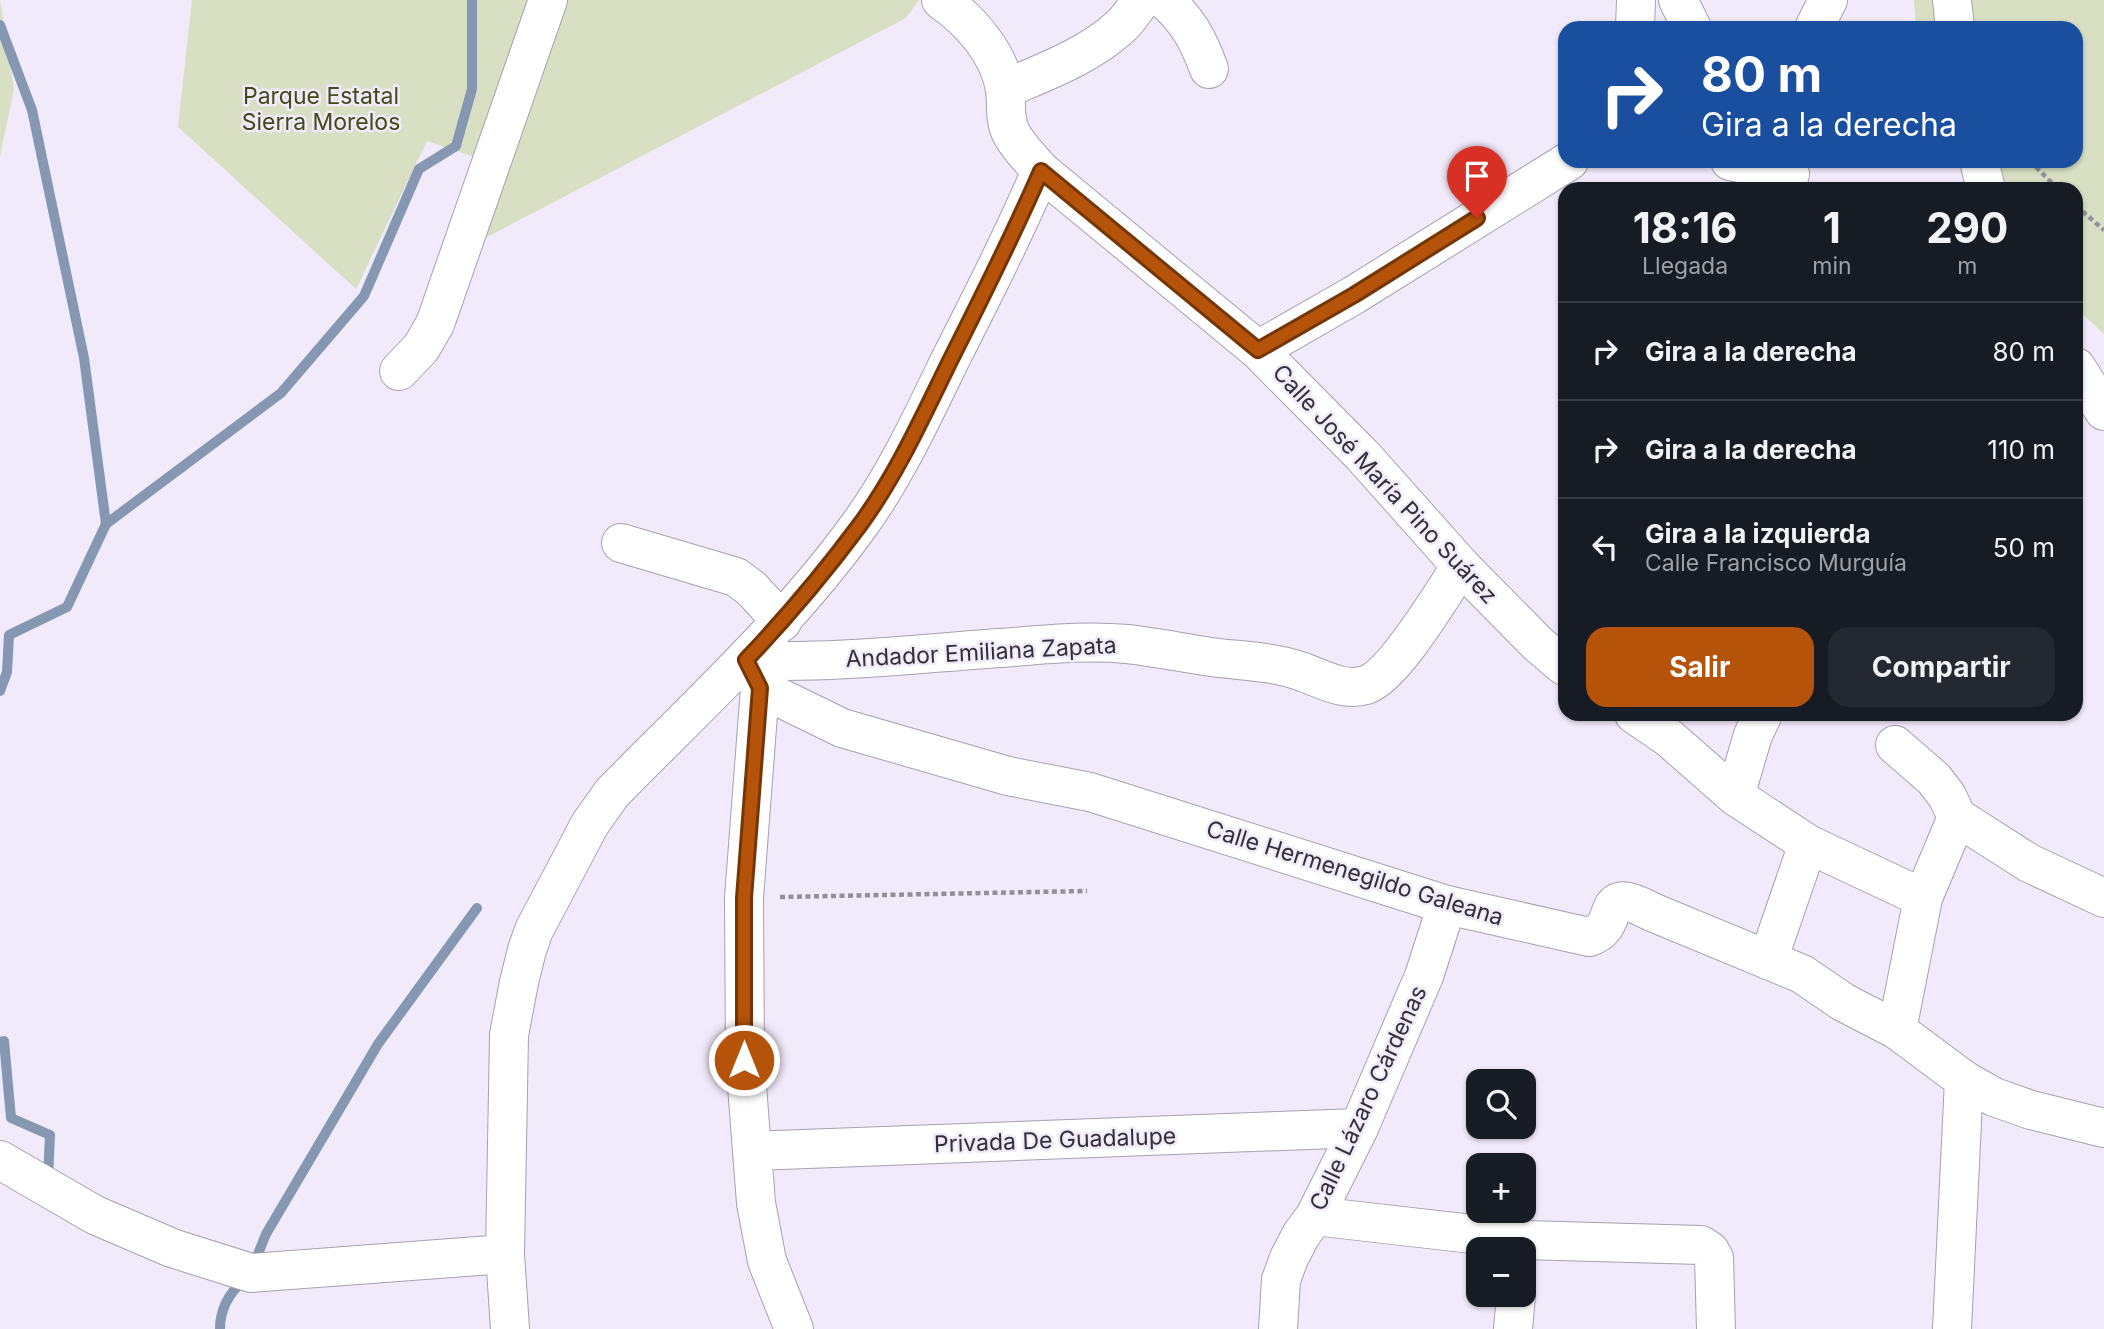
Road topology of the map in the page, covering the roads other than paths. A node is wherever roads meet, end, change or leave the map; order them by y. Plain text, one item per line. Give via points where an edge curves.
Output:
1 (548, 0) edge
2 (941, 0) edge
3 (1142, 0) edge
4 (1165, 0) edge
5 (1636, 0) edge
6 (1678, 0) edge
7 (1828, 0) edge
8 (1952, 0) edge
9 (1635, 21) edge
10 (1688, 21) edge
11 (1818, 21) edge
12 (1954, 21) edge
13 (1209, 69) dead end
14 (1005, 89) junction
15 (1558, 168) edge
16 (1760, 168) edge
17 (1041, 171) junction
18 (1789, 175) edge
19 (1258, 350) junction
20 (399, 371) dead end
21 (2083, 378) edge
22 (2104, 411) edge
23 (621, 543) dead end
24 (1461, 566) junction
25 (782, 622) junction
26 (1558, 661) edge
27 (753, 674) junction
28 (1644, 721) edge
29 (1760, 721) edge
30 (1895, 745) dead end
31 (1735, 796) junction
32 (1957, 817) junction
33 (1808, 844) junction
34 (1923, 898) junction
35 (2104, 898) edge
36 (1447, 905) junction
37 (1768, 961) junction
38 (1897, 1030) junction
39 (1964, 1080) junction
40 (1359, 1128) junction
41 (2104, 1128) edge
42 (751, 1151) junction
43 (0, 1160) edge
44 (1315, 1216) junction
45 (1466, 1237) edge
46 (1536, 1245) edge
47 (505, 1254) junction
48 (1515, 1307) edge
49 (510, 1329) edge
50 (794, 1329) edge
51 (1279, 1329) edge
52 (1513, 1329) edge
53 (1716, 1329) edge
54 (1952, 1329) edge

1 - 20 street via 435,324
2 - 14 street, Calle José María Pino Suárez via 960,13 978,35 998,67
3 - 14 street via 1122,25 1093,46
4 - 13 street via 1198,40
5 - 9 street
6 - 10 street
7 - 11 street
8 - 12 street
14 - 17 street, Calle José María Pino Suárez via 1010,131
15 - 19 street
16 - 18 street
17 - 19 street, Calle José María Pino Suárez
17 - 25 street via 907,449 859,526
19 - 24 street, Calle José María Pino Suárez via 1363,456
21 - 22 street
23 - 25 street via 736,577
24 - 26 street, Calle José María Pino Suárez
24 - 27 street, Andador Emiliana Zapata via 1379,679 1352,687 1265,663 1127,644 1077,642 796,662
25 - 27 street
27 - 36 street, Calle Hermenegildo Galeana via 842,728 1008,776 1090,792
27 - 42 street via 744,898 744,1060
27 - 47 street via 612,793 590,824 530,940 509,1035
28 - 31 street
29 - 31 street
30 - 32 street via 1934,779
31 - 33 street
32 - 34 street
32 - 35 street via 2029,863
33 - 34 street
33 - 37 street
34 - 38 street
36 - 37 street, Calle Hermenegildo Galeana via 1589,937 1603,930 1615,904 1627,900
36 - 40 street, Calle Lázaro Cárdenas via 1424,976
37 - 38 street, Calle Hermenegildo Galeana via 1802,974
38 - 39 street, Calle Hermenegildo Galeana
39 - 41 street, Calle Hermenegildo Galeana via 2031,1110
39 - 54 street
40 - 42 street, Privada De Guadalupe
40 - 44 street, Calle Lázaro Cárdenas
42 - 50 street via 755,1203 767,1261
43 - 47 street via 96,1215 172,1248 251,1273
44 - 45 street
44 - 51 street, Calle Lázaro Cárdenas via 1295,1246 1281,1280
46 - 53 street via 1706,1247 1714,1258
47 - 49 street
48 - 52 street

